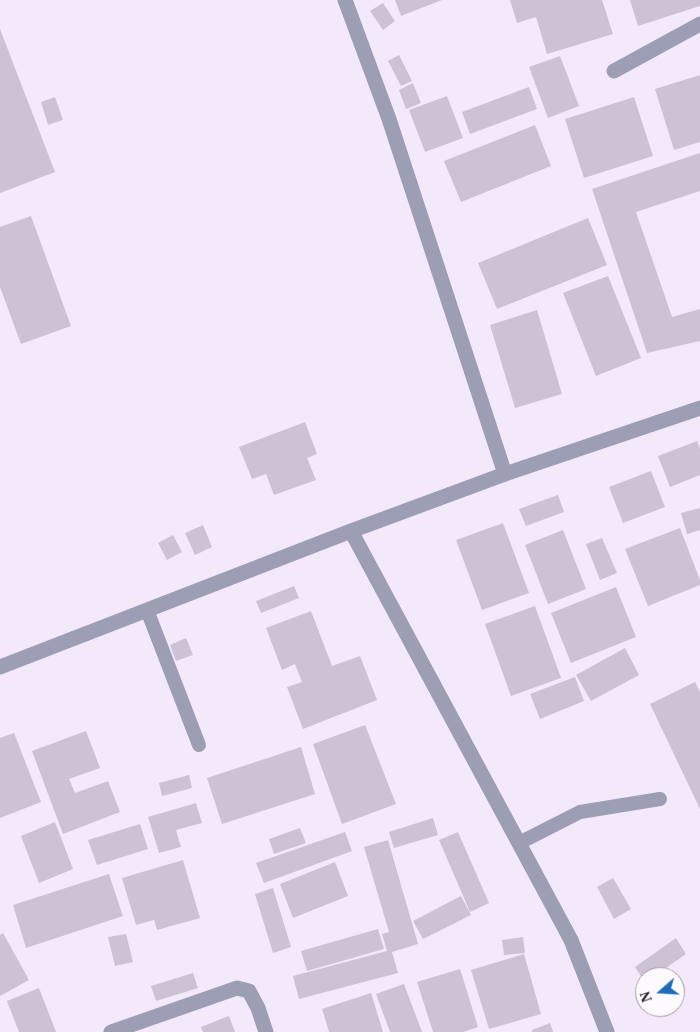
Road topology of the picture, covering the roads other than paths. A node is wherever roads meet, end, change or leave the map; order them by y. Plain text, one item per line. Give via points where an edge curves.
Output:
1 (345, 0) edge
2 (700, 24) edge
3 (614, 71) dead end
4 (700, 408) edge
5 (505, 474) junction
6 (351, 531) junction
7 (147, 610) junction
8 (0, 667) edge
9 (199, 745) dead end
10 (660, 799) dead end
11 (519, 843) junction
12 (111, 1032) edge
13 (266, 1032) edge
14 (606, 1032) edge

1 - 5 street via 392,128
2 - 3 street
4 - 5 street
5 - 6 street
6 - 7 street
6 - 11 street
7 - 8 street
7 - 9 lane
10 - 11 lane via 580,812
11 - 14 street via 571,940
12 - 13 street via 238,988 249,992

